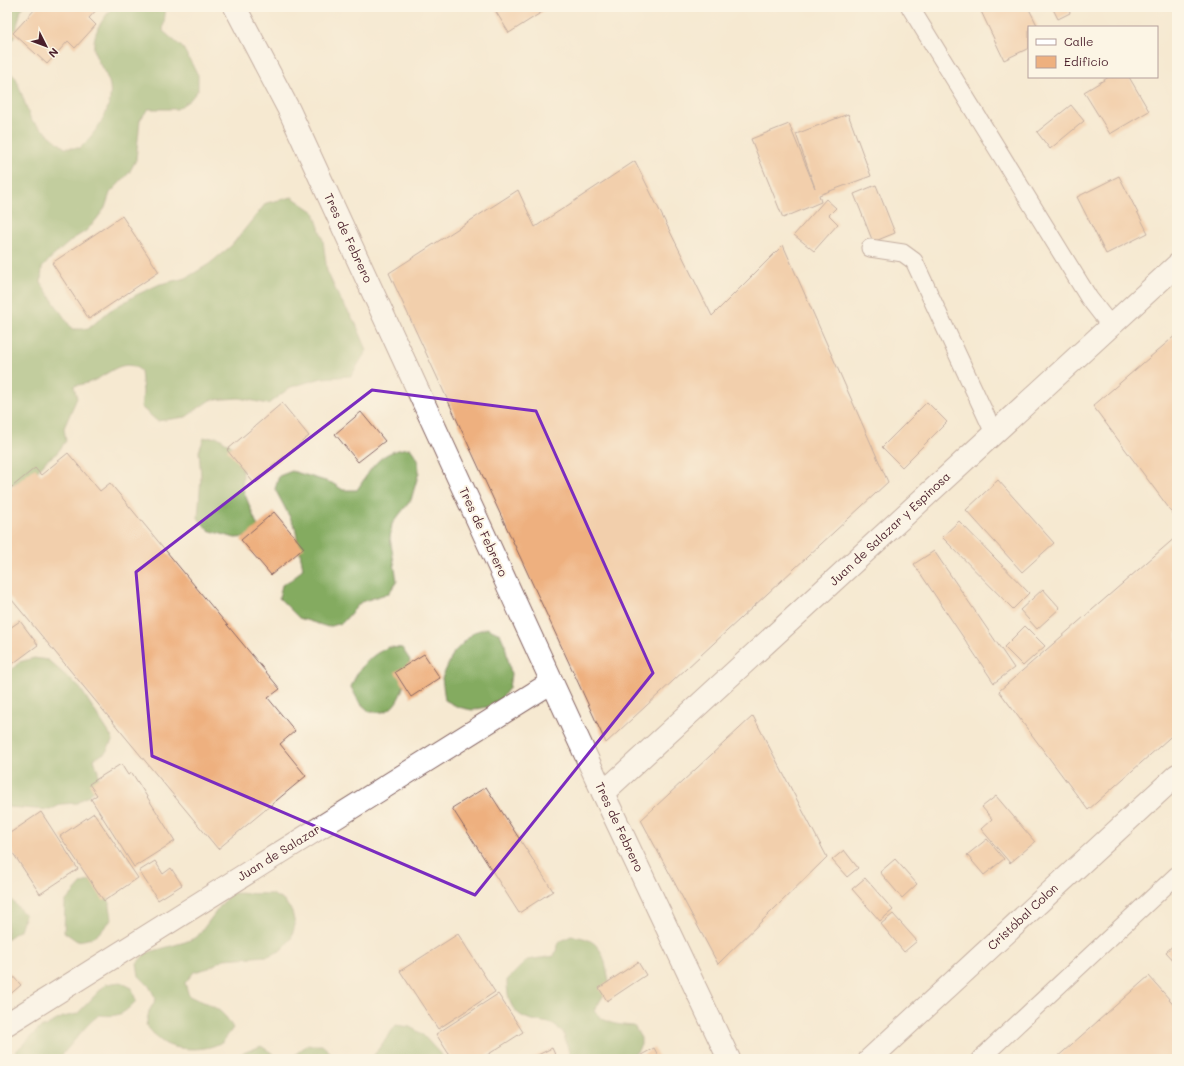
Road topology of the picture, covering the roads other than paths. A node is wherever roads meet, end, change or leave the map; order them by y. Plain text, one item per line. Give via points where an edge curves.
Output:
1 (235, 7) edge
2 (910, 7) edge
3 (870, 248) dead end
4 (1177, 266) edge
5 (1110, 325) junction
6 (994, 433) junction
7 (552, 682) junction
8 (1177, 775) edge
9 (603, 793) junction
10 (1177, 876) edge
11 (7, 1024) edge
12 (729, 1059) edge
13 (870, 1059) edge
14 (980, 1059) edge

1 - 7 street, Tres de Febrero via 290,110
2 - 5 lane via 1089,298
3 - 6 lane via 903,253 914,261
4 - 5 street, Juan de Salazar y Espinosa
5 - 6 street, Juan de Salazar y Espinosa
6 - 9 street, Juan de Salazar y Espinosa
7 - 9 street, Tres de Febrero
7 - 11 street, Juan de Salazar
8 - 13 street, Cristóbal Colon
9 - 12 street, Tres de Febrero
10 - 14 lane

